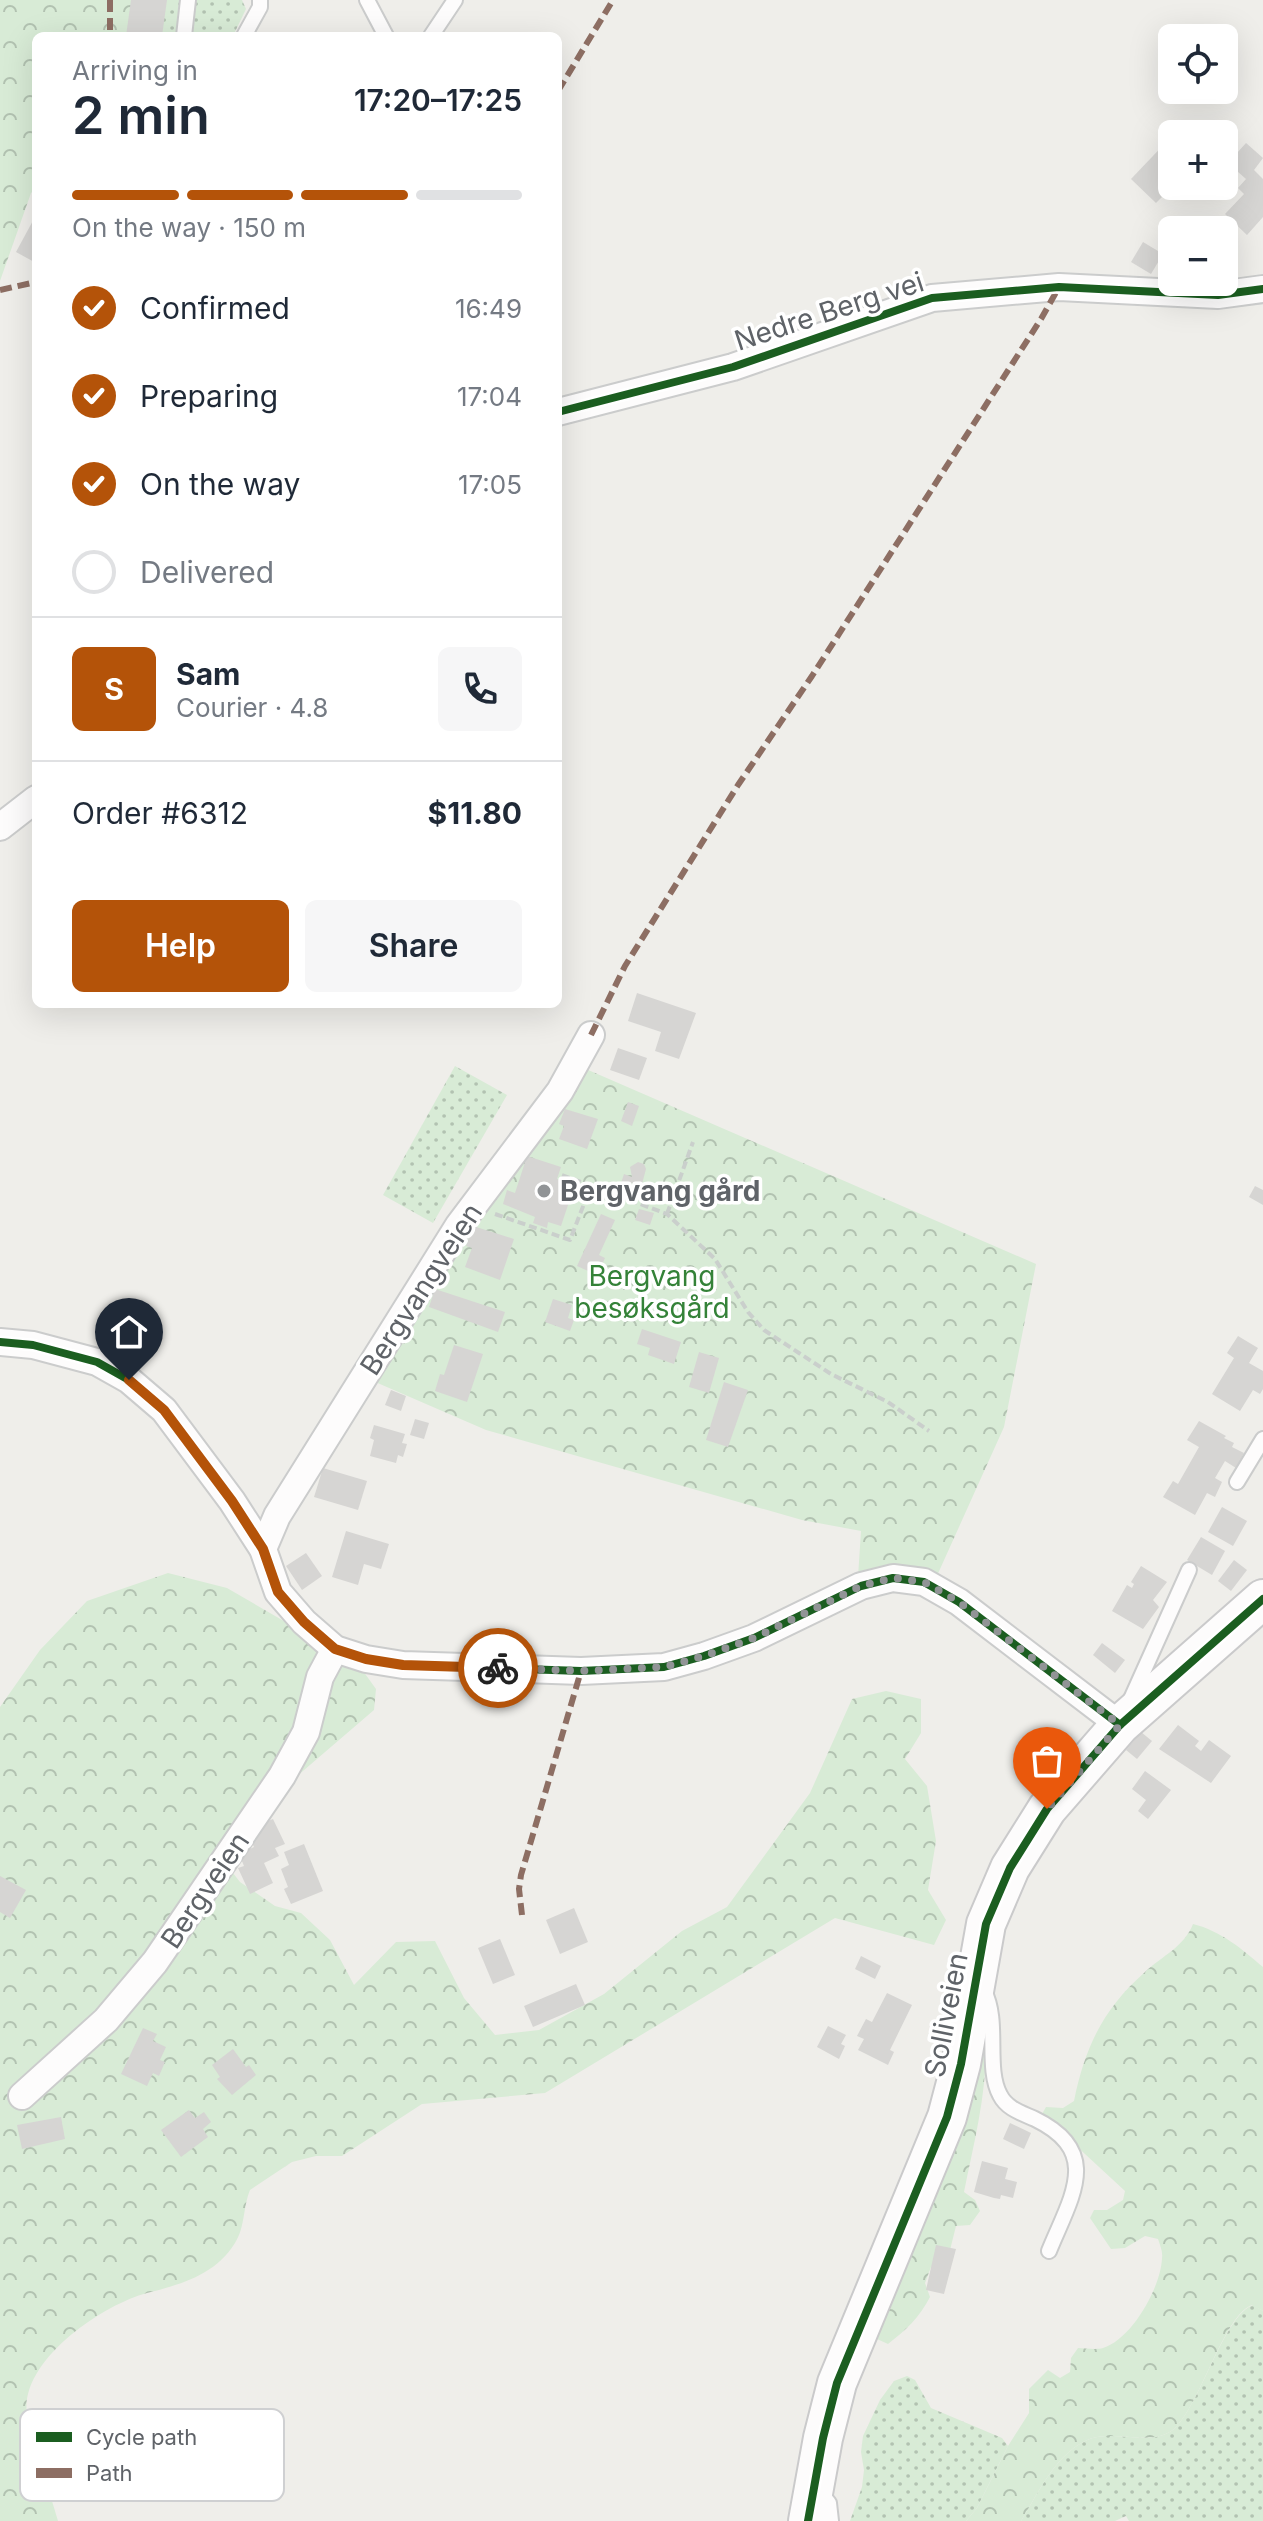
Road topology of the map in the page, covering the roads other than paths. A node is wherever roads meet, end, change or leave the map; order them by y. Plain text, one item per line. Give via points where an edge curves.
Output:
1 (188, 0) edge
2 (260, 0) edge
3 (367, 0) edge
4 (455, 0) edge
5 (184, 32) edge
6 (246, 32) edge
7 (384, 32) edge
8 (434, 32) edge
9 (1263, 289) edge
10 (562, 411) edge
11 (32, 802) edge
12 (0, 827) edge
13 (591, 1035) dead end
14 (0, 1342) edge
15 (1263, 1439) edge
16 (1237, 1482) dead end
17 (263, 1549) junction
18 (1189, 1570) dead end
19 (1263, 1599) edge
20 (335, 1649) junction
21 (1120, 1725) junction
22 (976, 1982) junction
23 (22, 2096) dead end
24 (1049, 2251) dead end
25 (818, 2511) edge

1 - 5 lane
2 - 6 lane
3 - 7 lane
4 - 8 lane
9 - 10 street, Nedre Berg vei via 1218,295 1059,287 932,298 733,367
11 - 12 street
13 - 17 street, Bergvangveien via 560,1091 459,1225 277,1516
14 - 17 street via 97,1362 129,1380 164,1410
15 - 16 lane
17 - 20 street via 278,1592
18 - 21 lane
19 - 21 street, Solliveien
20 - 21 street via 403,1665 581,1671 664,1667 754,1638 861,1586 893,1578 924,1582 959,1602
20 - 23 street, Bergveien via 320,1677 306,1732 282,1776 155,1962 106,2020
21 - 22 street, Solliveien via 1047,1809 1010,1868 986,1924
22 - 24 lane via 991,2007 1000,2096 1020,2114 1060,2134 1074,2153 1073,2187
22 - 25 street, Solliveien via 947,2117 837,2383 823,2438

